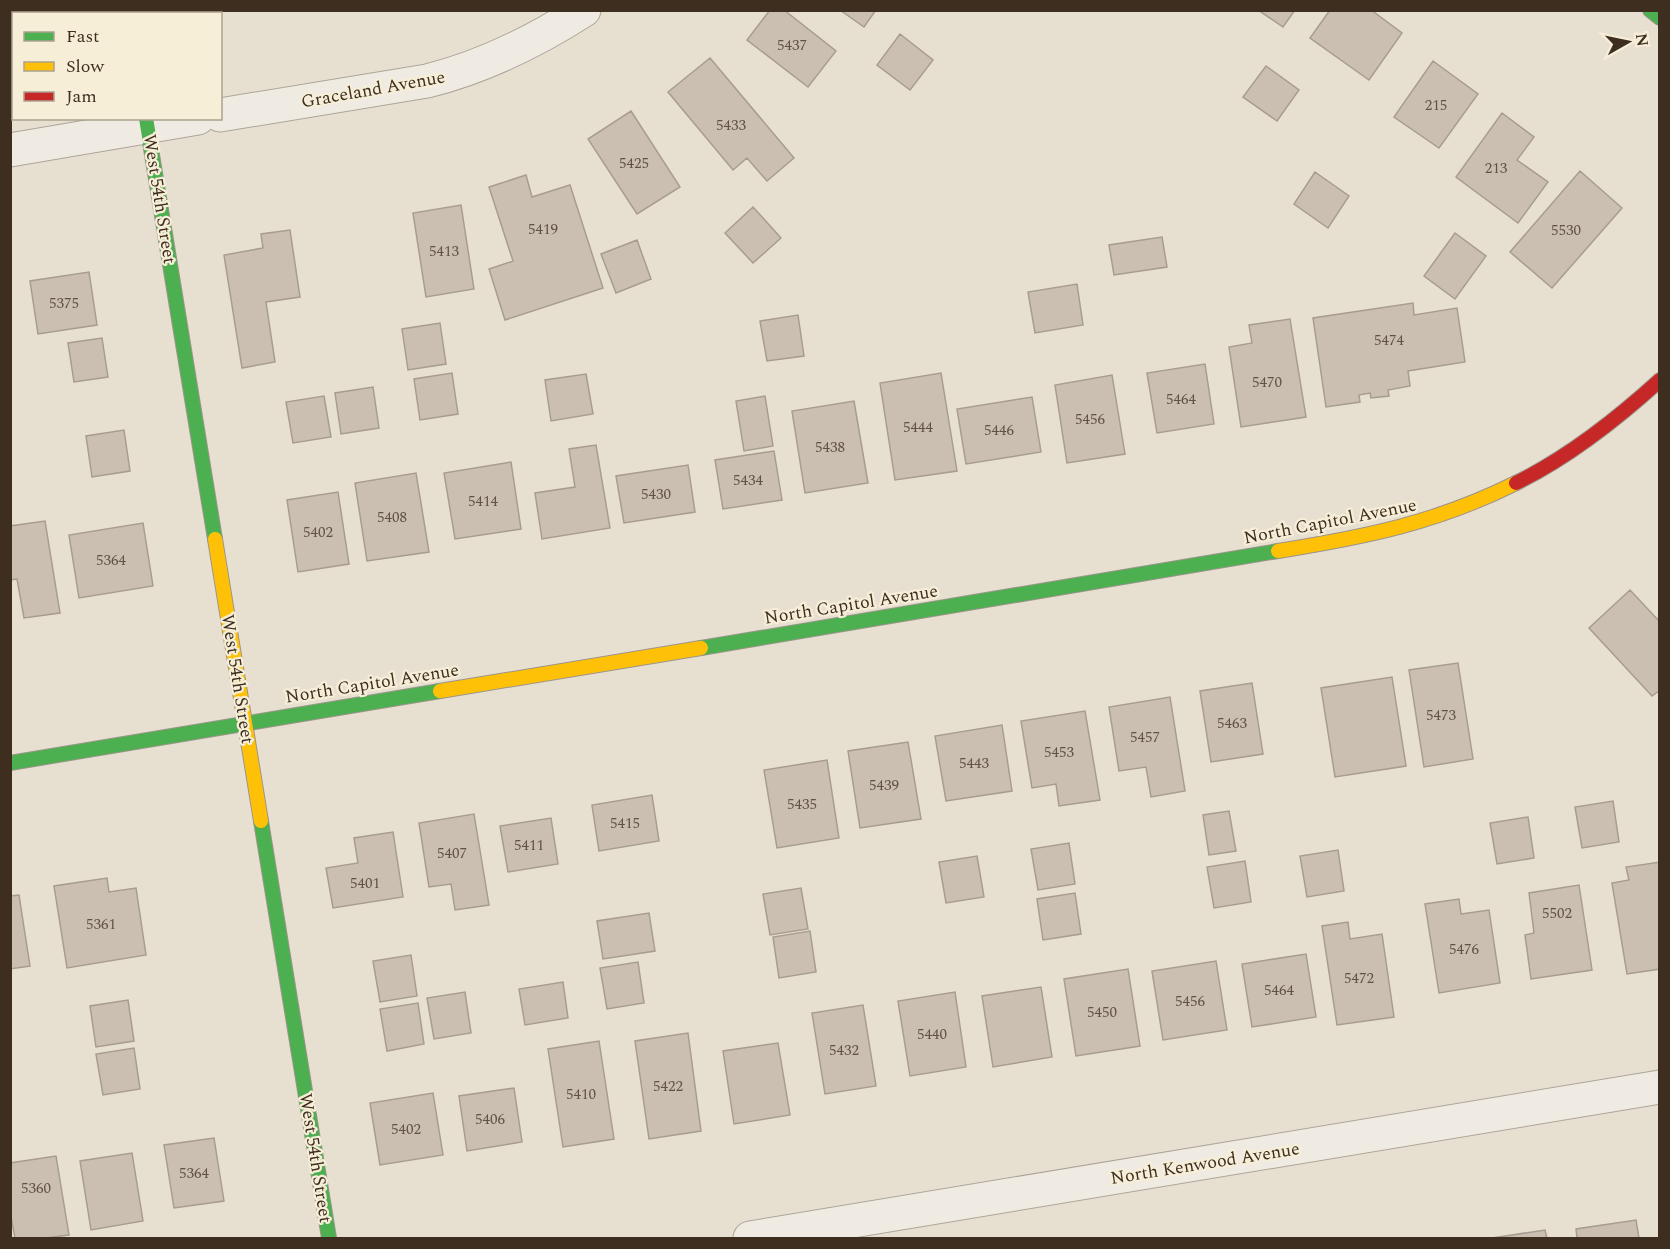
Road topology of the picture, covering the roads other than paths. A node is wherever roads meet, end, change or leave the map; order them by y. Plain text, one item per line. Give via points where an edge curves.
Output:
1 (584, 10) edge
2 (1650, 10) edge
3 (1659, 18) edge
4 (222, 115) edge
5 (178, 120) edge
6 (147, 123) edge
7 (10, 150) edge
8 (1659, 380) edge
9 (245, 723) junction
10 (10, 763) edge
11 (1659, 1087) edge
12 (329, 1239) edge
13 (750, 1239) edge

1 - 4 street, Graceland Avenue via 519,48 453,75
2 - 3 main road
5 - 6 street
6 - 7 street
6 - 9 main road, West 54th Street
8 - 9 main road, North Capitol Avenue via 1588,439 1513,485 1431,519 1380,533
9 - 10 main road, North Capitol Avenue
9 - 12 main road, West 54th Street
11 - 13 street, North Kenwood Avenue

